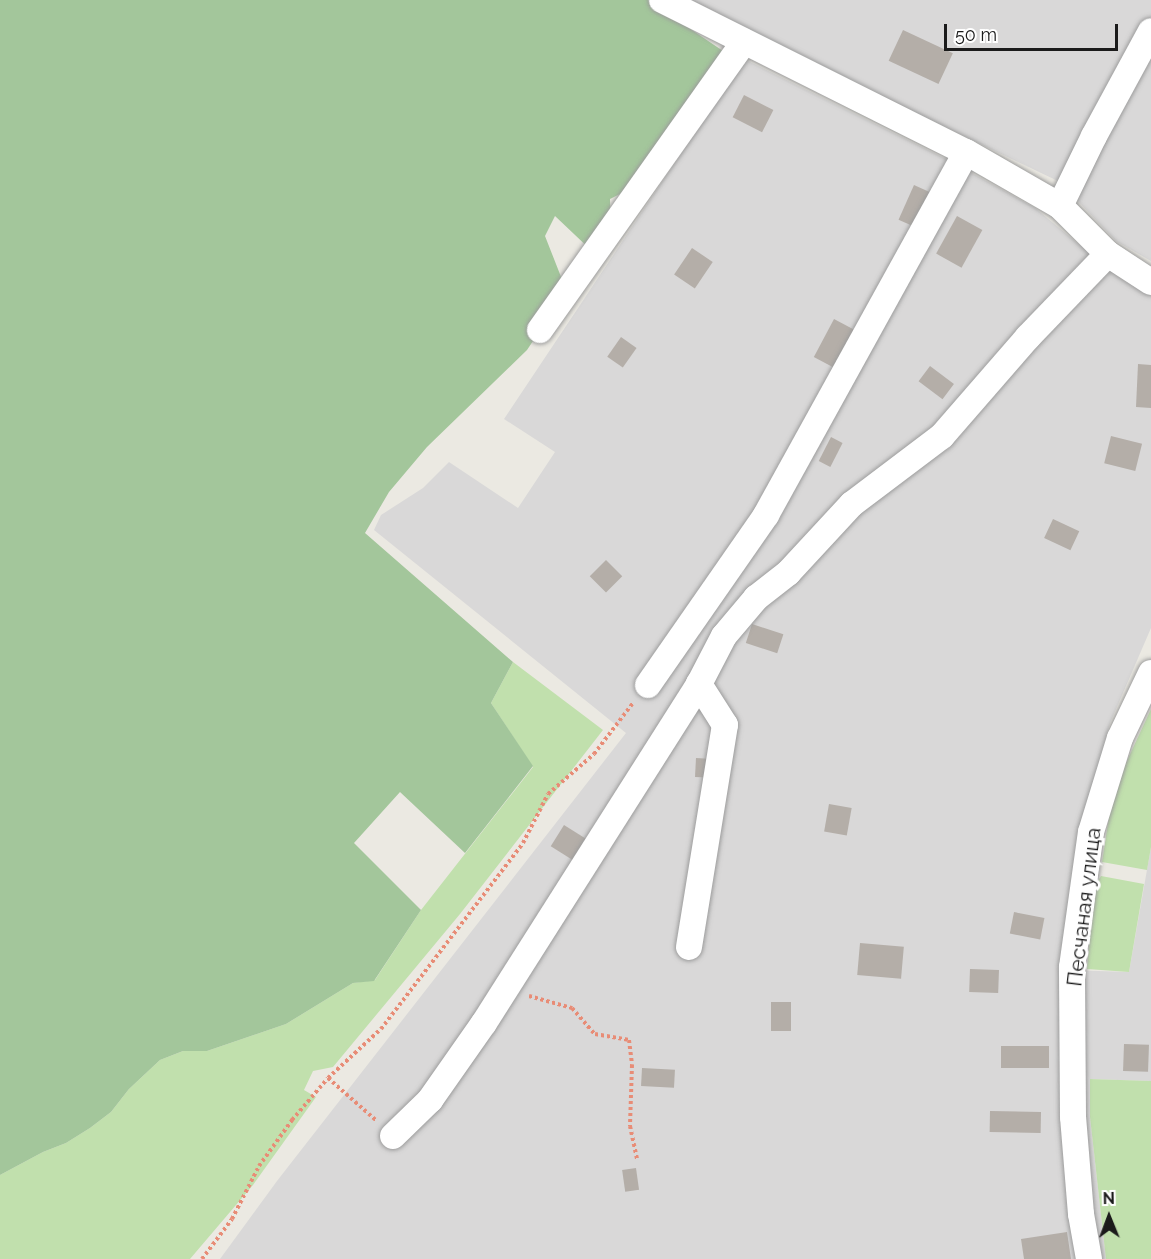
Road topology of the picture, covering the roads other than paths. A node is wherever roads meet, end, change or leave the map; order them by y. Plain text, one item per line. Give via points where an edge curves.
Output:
1 (668, 3) edge
2 (1151, 31) edge
3 (744, 42) junction
4 (966, 152) junction
5 (1060, 206) junction
6 (1108, 254) junction
7 (1151, 282) edge
8 (540, 330) dead end
9 (1151, 673) edge
10 (699, 684) junction
11 (648, 685) road end
12 (689, 947) dead end
13 (393, 1136) road end
14 (1089, 1259) edge

1 - 3 street
2 - 5 street
3 - 4 street
3 - 8 street
4 - 5 street
4 - 11 street via 766,515
5 - 6 street
6 - 7 street
6 - 10 street via 1028,336 942,436 852,504 788,573 756,598 724,636
9 - 14 street, Песчаная улица via 1120,738 1091,832 1072,967 1073,1117
10 - 12 street via 725,725
10 - 13 street via 430,1100

